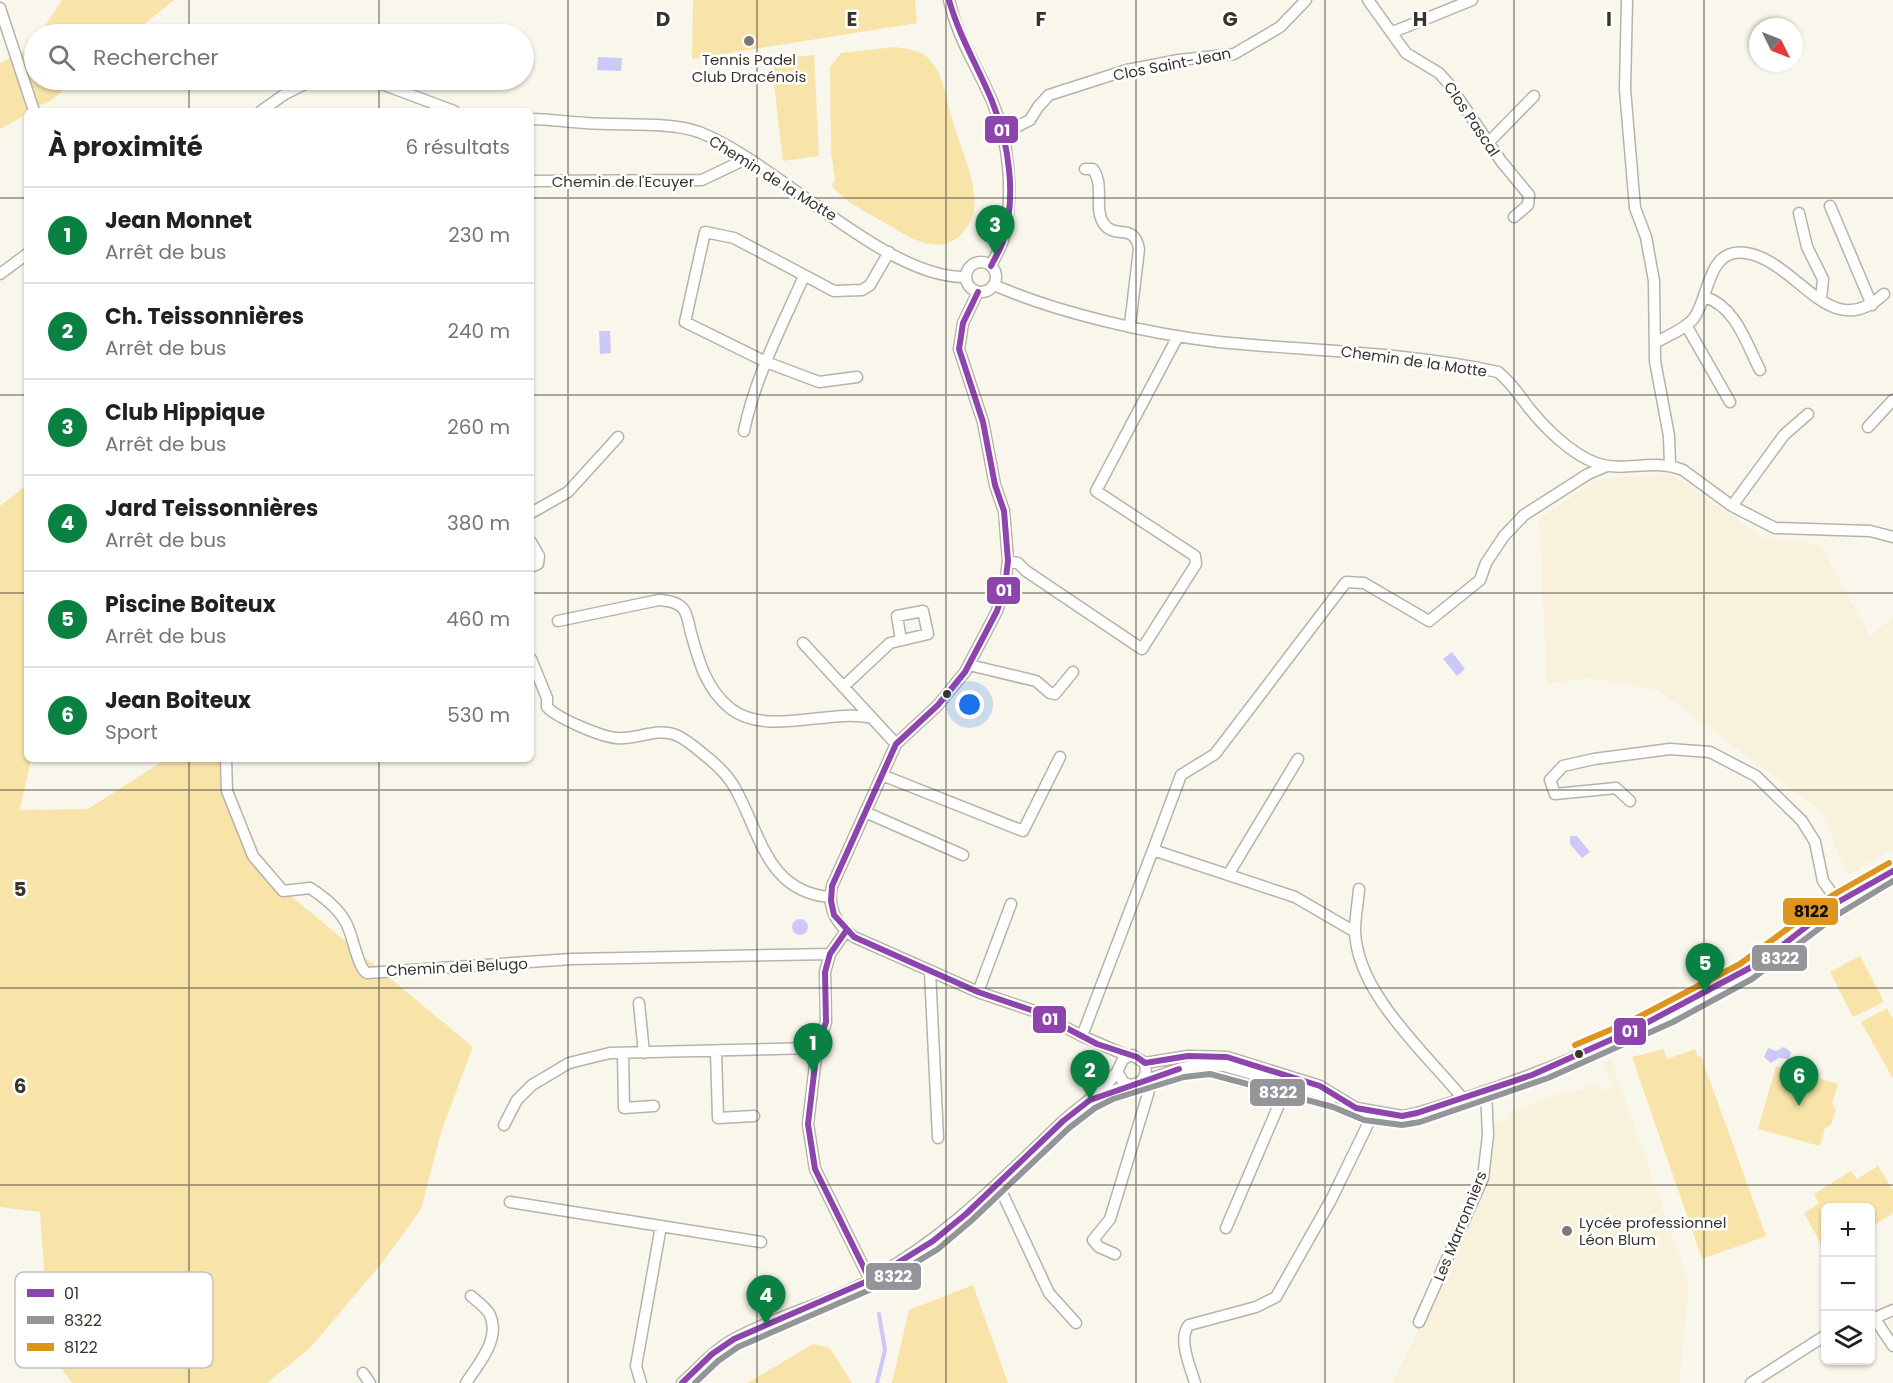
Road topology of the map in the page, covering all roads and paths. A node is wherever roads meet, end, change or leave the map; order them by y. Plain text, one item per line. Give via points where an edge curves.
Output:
1 (949, 0) edge
2 (1306, 0) edge
3 (1368, 0) edge
4 (1472, 0) edge
5 (1627, 0) edge
6 (0, 8) edge
7 (1393, 32) junction
8 (24, 81) edge
9 (27, 90) edge
10 (293, 90) edge
11 (398, 90) edge
12 (1534, 96) dead end
13 (33, 108) edge
14 (265, 108) edge
15 (446, 108) edge
16 (534, 119) edge
17 (1002, 134) junction
18 (1488, 143) junction
19 (746, 159) junction
20 (1085, 169) dead end
21 (534, 181) edge
22 (1830, 206) dead end
23 (1799, 213) dead end
24 (1514, 217) dead end
25 (890, 252) junction
26 (24, 256) edge
27 (991, 266) junction
28 (0, 274) edge
29 (804, 276) junction
30 (966, 277) junction
31 (994, 285) junction
32 (978, 292) junction
33 (1884, 294) dead end
34 (1705, 297) junction
35 (1821, 299) junction
36 (1872, 305) junction
37 (1130, 325) junction
38 (1686, 325) junction
39 (1178, 336) junction
40 (1656, 342) junction
41 (766, 362) junction
42 (1760, 370) dead end
43 (857, 378) dead end
44 (1893, 400) edge
45 (1730, 402) dead end
46 (1808, 414) dead end
47 (1868, 426) dead end
48 (744, 431) dead end
49 (618, 437) dead end
50 (1670, 464) junction
51 (1607, 466) junction
52 (1732, 506) junction
53 (534, 511) edge
54 (1893, 537) edge
55 (534, 547) edge
56 (1008, 561) junction
57 (534, 566) edge
58 (558, 621) dead end
59 (901, 640) dead end
60 (803, 643) dead end
61 (969, 665) junction
62 (534, 666) edge
63 (1073, 672) dead end
64 (843, 687) junction
65 (872, 718) junction
66 (896, 744) junction
67 (1060, 757) dead end
68 (1298, 759) dead end
69 (226, 762) edge
70 (882, 775) junction
71 (1630, 801) dead end
72 (865, 812) junction
73 (1153, 850) junction
74 (963, 855) dead end
75 (1893, 871) edge
76 (1227, 875) junction
77 (1359, 889) dead end
78 (830, 897) junction
79 (1838, 902) junction
80 (1011, 904) dead end
81 (846, 931) junction
82 (1355, 932) junction
83 (830, 954) junction
84 (930, 972) junction
85 (978, 992) junction
86 (639, 1003) dead end
87 (1082, 1036) junction
88 (817, 1048) junction
89 (716, 1052) junction
90 (622, 1053) junction
91 (644, 1053) junction
92 (1121, 1064) junction
93 (1145, 1074) junction
94 (1290, 1080) junction
95 (1128, 1085) junction
96 (1486, 1091) junction
97 (1090, 1100) junction
98 (1464, 1100) junction
99 (654, 1106) dead end
100 (1371, 1112) junction
101 (754, 1116) dead end
102 (504, 1125) dead end
103 (938, 1138) dead end
104 (998, 1184) junction
105 (510, 1202) dead end
106 (661, 1226) junction
107 (1226, 1228) dead end
108 (761, 1242) dead end
109 (1115, 1254) dead end
110 (870, 1280) junction
111 (471, 1296) dead end
112 (1893, 1310) edge
113 (1875, 1318) edge
114 (1419, 1322) dead end
115 (1875, 1322) edge
116 (1076, 1323) dead end
117 (1821, 1338) edge
118 (1893, 1346) edge
119 (363, 1372) dead end
120 (370, 1383) edge
121 (466, 1383) edge
122 (641, 1383) edge
123 (682, 1383) edge
124 (1196, 1383) edge
125 (1751, 1383) edge

1 - 17 street via 960,41 993,102
2 - 17 street, Clos Saint-Jean via 1280,27 1234,54 1127,70 1049,95 1030,120
3 - 7 street, Clos Pascal
4 - 7 street
5 - 40 street via 1625,89 1635,208 1646,237 1654,280
6 - 8 street
7 - 18 street, Clos Pascal via 1406,53 1448,82
9 - 13 street
10 - 14 street
11 - 15 street
12 - 18 street
16 - 19 street, Chemin de la Motte via 698,132
17 - 27 street via 1008,213 1004,238
18 - 24 street, Clos Pascal via 1529,195 1528,205
19 - 21 street, Chemin de l'Ecuyer via 702,180
19 - 25 street, Chemin de la Motte
20 - 37 street via 1093,169 1100,178 1101,218 1105,226 1131,233 1137,239
22 - 36 street
23 - 35 street via 1807,247 1823,279
25 - 29 street via 870,285 862,290 834,291
25 - 30 street, Chemin de la Motte via 927,269
26 - 28 street
27 - 30 street via 977,262
27 - 31 street via 996,275
29 - 41 street
29 - 41 street via 734,238 705,231 685,322
30 - 32 street via 969,287
31 - 32 street
31 - 37 street, Chemin de la Motte via 1056,308
32 - 56 street via 963,323 959,349 983,422 1004,511
33 - 36 street
34 - 35 street via 1714,267 1728,254 1744,252 1761,257
34 - 38 street
34 - 42 street via 1718,301 1734,319
35 - 36 street via 1836,309 1852,312
37 - 39 street, Chemin de la Motte
38 - 40 street
38 - 45 street
39 - 51 street, Chemin de la Motte via 1393,356 1498,372 1541,423 1568,446
39 - 56 street via 1096,491 1195,556 1196,564 1142,649 1018,562
40 - 50 street
41 - 43 street via 819,382
41 - 48 street
44 - 47 street
46 - 52 street via 1784,435
49 - 53 street via 568,492
50 - 51 street, Chemin de la Motte
50 - 52 street
51 - 73 street via 1524,515 1504,536 1480,580 1429,621 1364,582 1346,582 1215,754 1181,775
52 - 54 street via 1775,528 1870,531
55 - 57 street via 539,556
56 - 61 street via 997,611
58 - 65 street via 659,600 674,602 684,610 701,669 717,696 734,711 768,722 856,715
59 - 64 street via 890,643
60 - 64 street
61 - 63 street via 1036,681 1055,694
61 - 66 street via 944,700
62 - 78 street via 547,707 569,723 616,738 659,732 675,735 702,753 735,788 763,849 789,884 807,893
64 - 65 street
65 - 66 street
66 - 70 street
67 - 70 street via 1023,831
68 - 76 street
69 - 83 street, Chemin dei Belugo via 227,791 253,856 283,891 310,888 335,908 352,933 360,967 367,973 572,960
70 - 72 street
71 - 79 street via 1616,788 1555,794 1550,780 1563,766 1594,759 1670,749 1710,752 1755,776 1802,821 1815,842 1823,881
72 - 74 street
72 - 78 street
73 - 76 street
73 - 87 street
75 - 79 street
76 - 82 street via 1295,897
77 - 82 street
78 - 81 street via 830,907
79 - 96 street via 1745,972 1635,1029
80 - 85 street
81 - 83 street
81 - 84 street
82 - 98 street via 1377,997
83 - 88 street via 825,972 826,1022
84 - 85 street
84 - 103 street
85 - 87 street via 1034,1011
86 - 91 street
87 - 92 street via 1106,1048
88 - 89 street
88 - 110 street via 808,1124 815,1169
89 - 91 street
89 - 101 street via 718,1118
90 - 91 street
90 - 99 street via 624,1108
90 - 102 street via 569,1063 532,1085 517,1100
92 - 93 street via 1137,1057
92 - 95 street via 1120,1080
92 - 97 street
93 - 94 street via 1212,1065
93 - 94 street via 1208,1055 1227,1057
93 - 95 street
93 - 109 street via 1148,1094 1110,1219 1093,1240
94 - 100 street via 1320,1086 1336,1098
94 - 107 street
95 - 97 street
96 - 98 street
96 - 114 street, Les Marronniers via 1488,1135 1483,1178
97 - 104 street
98 - 100 street via 1402,1116
100 - 124 street via 1331,1200 1276,1297 1185,1329 1185,1345
104 - 110 street via 933,1241
104 - 116 street via 1049,1293
105 - 106 street
106 - 108 street
106 - 122 street via 636,1366
110 - 123 street via 734,1339
111 - 121 street via 488,1312 493,1329 488,1349
112 - 113 street
115 - 118 street
117 - 125 street
119 - 120 street

